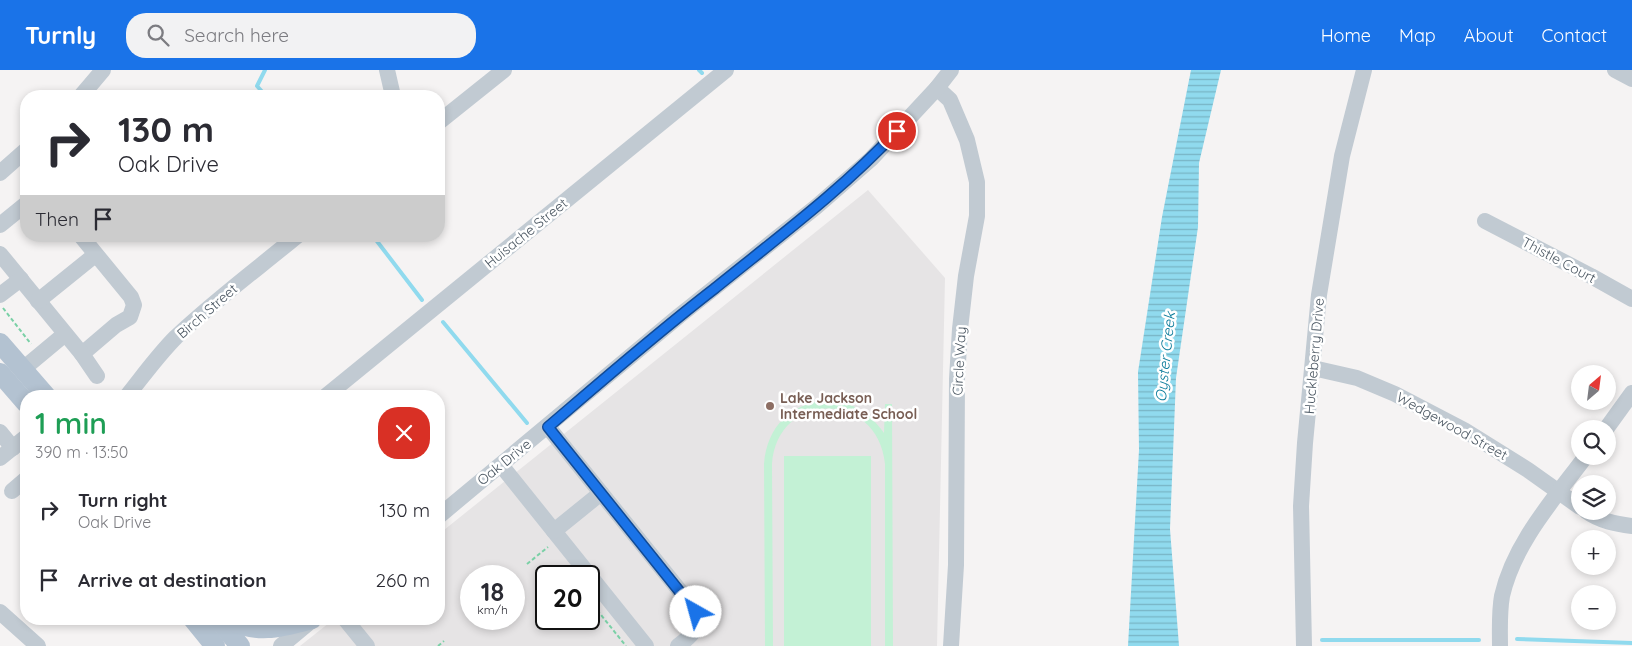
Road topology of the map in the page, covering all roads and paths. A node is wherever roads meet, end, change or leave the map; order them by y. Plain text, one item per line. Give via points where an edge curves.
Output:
1 (387, 70) edge
2 (504, 70) edge
3 (726, 70) edge
4 (950, 70) edge
5 (1364, 70) edge
6 (1614, 70) edge
7 (101, 71) edge
8 (1632, 79) edge
9 (937, 88) junction
10 (86, 90) edge
11 (392, 90) edge
12 (445, 117) edge
13 (20, 161) edge
14 (0, 173) edge
15 (20, 209) edge
16 (1485, 221) dead end
17 (0, 226) edge
18 (85, 242) edge
19 (290, 242) edge
20 (0, 254) edge
21 (95, 254) junction
22 (21, 279) junction
23 (0, 295) edge
24 (1632, 299) edge
25 (38, 301) junction
26 (65, 334) junction
27 (0, 343) edge
28 (82, 354) junction
29 (1313, 368) junction
30 (97, 376) dead end
31 (8, 378) edge
32 (33, 390) edge
33 (132, 390) edge
34 (333, 390) edge
35 (1632, 394) edge
36 (20, 395) edge
37 (1613, 420) edge
38 (548, 427) junction
39 (0, 432) edge
40 (20, 442) edge
41 (13, 448) junction
42 (0, 458) edge
43 (500, 465) junction
44 (1579, 465) edge
45 (20, 484) edge
46 (12, 491) dead end
47 (1559, 492) junction
48 (601, 493) junction
49 (1571, 501) edge
50 (445, 511) edge
51 (1604, 520) edge
52 (1632, 526) edge
53 (557, 535) junction
54 (527, 564) dead end
55 (0, 612) edge
56 (600, 614) edge
57 (198, 625) edge
58 (223, 625) edge
59 (238, 625) edge
60 (290, 625) edge
61 (306, 625) edge
62 (350, 625) edge
63 (444, 642) dead end
64 (38, 646) edge
65 (215, 646) edge
66 (240, 646) edge
67 (281, 646) edge
68 (367, 646) edge
69 (438, 646) edge
70 (626, 646) edge
71 (646, 646) edge
72 (678, 646) edge
73 (952, 646) edge
74 (1304, 646) edge
75 (1500, 646) edge

1 - 11 street
2 - 12 street
3 - 34 street, Huisache Street
4 - 9 street, Oak Drive
5 - 29 street, Huckleberry Drive via 1342,156 1331,219 1319,295
6 - 8 street
7 - 10 street
9 - 38 street, Oak Drive via 871,160
9 - 73 street, Circle Way via 950,100 968,140 977,182 977,216 966,276 957,379
13 - 14 street
15 - 17 street
16 - 24 street, Thistle Court
18 - 21 street
19 - 33 street, Birch Street via 176,338
20 - 22 street
21 - 25 street
21 - 28 street via 134,305 130,317
22 - 23 street
22 - 25 street
25 - 26 street
26 - 28 street
26 - 31 street
27 - 31 main road
28 - 30 street
29 - 47 street, Wedgewood Street via 1358,378 1395,394 1464,430
29 - 74 street, Huckleberry Drive via 1302,506
31 - 32 main road
31 - 36 main road
35 - 37 street
38 - 43 street, Oak Drive
38 - 48 street
39 - 41 street
40 - 41 street
41 - 42 street
43 - 50 street, Oak Drive
43 - 53 street
44 - 47 street
45 - 46 street
47 - 49 street, Wedgewood Street
47 - 75 street via 1533,528 1510,572 1502,597
48 - 53 street
48 - 72 street via 696,612 697,623 692,635
51 - 52 street
53 - 54 path
53 - 71 street
55 - 64 street
56 - 70 path
57 - 65 main road
58 - 66 main road
59 - 60 main road via 278,628
61 - 67 street
62 - 68 street
63 - 69 path

